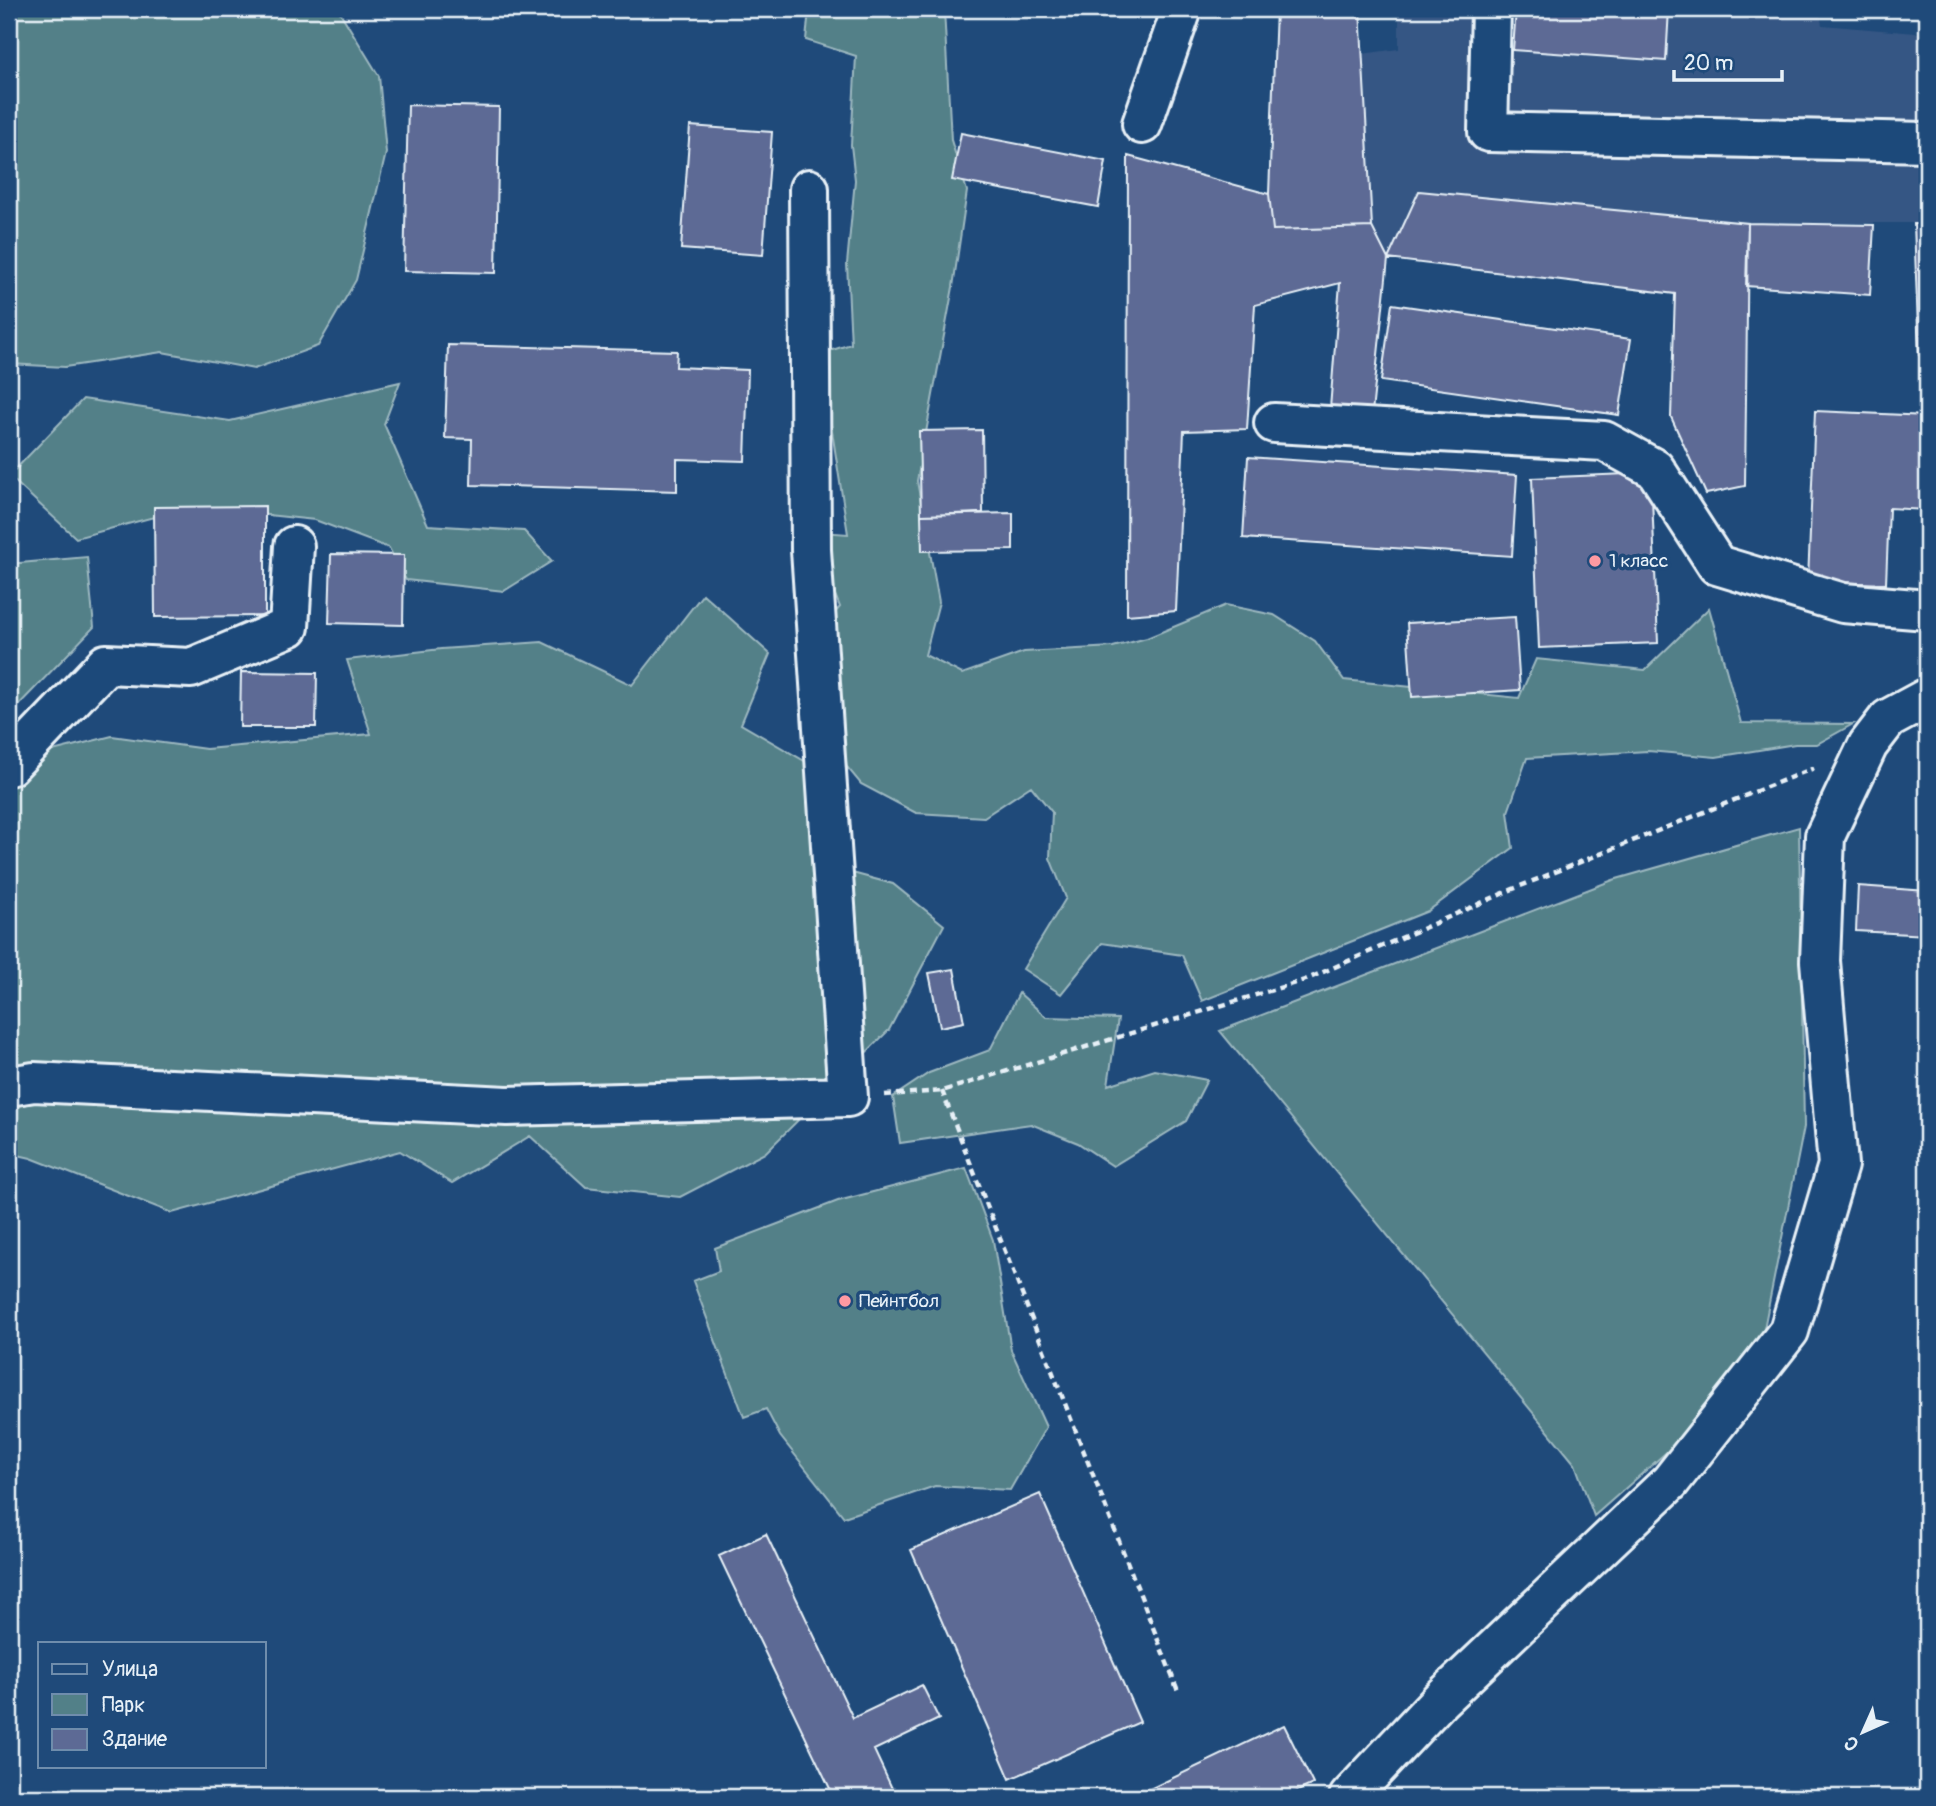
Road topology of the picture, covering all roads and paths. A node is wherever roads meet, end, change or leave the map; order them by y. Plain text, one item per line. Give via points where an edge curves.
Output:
1 (1182, 9) edge
2 (1491, 9) edge
3 (1142, 124) dead end
4 (1927, 142) edge
5 (810, 189) dead end
6 (1274, 423) dead end
7 (294, 545) dead end
8 (1927, 610) edge
9 (1927, 698) edge
10 (1825, 761) dead end
11 (9, 766) edge
12 (9, 1086) edge
13 (942, 1091) junction
14 (848, 1097) junction
15 (1178, 1691) dead end
16 (1349, 1797) edge

1 - 3 lane
2 - 4 lane via 1488,132
5 - 14 lane via 811,550
6 - 8 lane via 1604,441 1656,469 1717,565 1843,603
7 - 11 lane via 289,627 191,668 106,664
9 - 16 lane via 1888,719 1868,745 1825,836 1820,961 1838,1165 1789,1331 1670,1482 1440,1700
10 - 13 path via 1305,980
12 - 14 lane via 34,1082 507,1106
13 - 14 path
13 - 15 path

